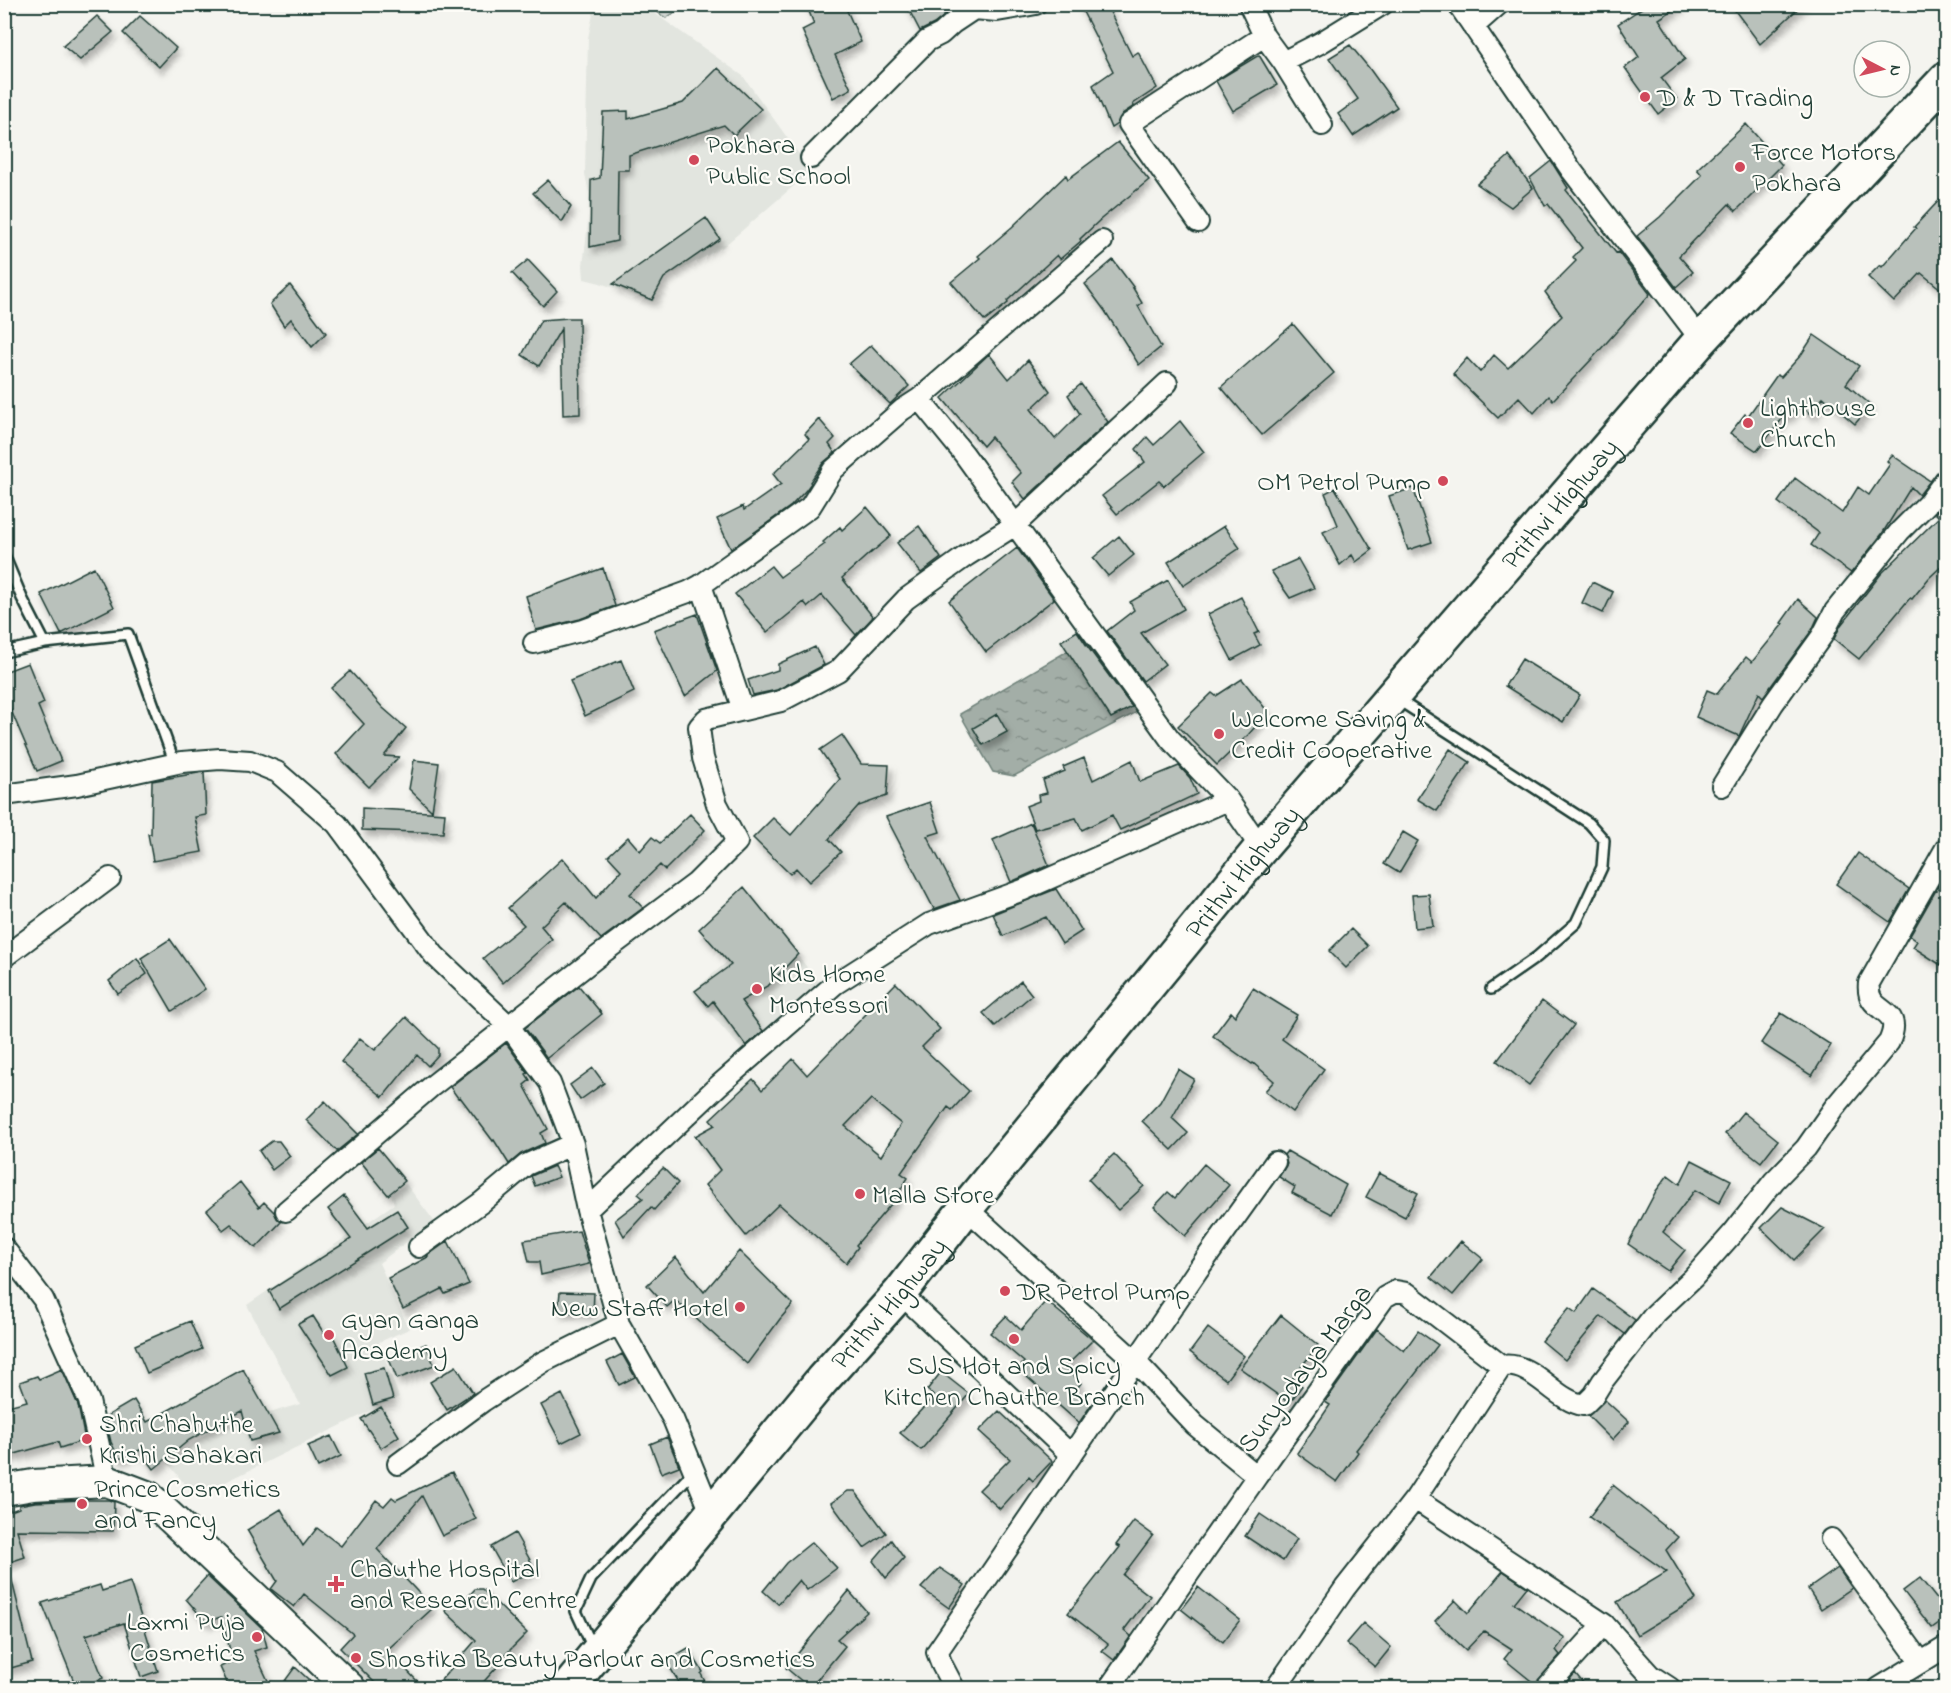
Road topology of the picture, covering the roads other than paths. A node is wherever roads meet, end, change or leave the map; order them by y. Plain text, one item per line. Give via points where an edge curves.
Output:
1 (1036, 4) edge
2 (1249, 4) edge
3 (1383, 4) edge
4 (1458, 4) edge
5 (1499, 4) edge
6 (1473, 27) junction
7 (1264, 36) junction
8 (1283, 62) junction
9 (1947, 79) edge
10 (1322, 125) dead end
11 (811, 158) dead end
12 (1198, 222) dead end
13 (1102, 241) dead end
14 (1701, 340) junction
15 (1167, 383) dead end
16 (919, 399) junction
17 (1947, 479) edge
18 (1014, 525) junction
19 (4, 555) edge
20 (701, 585) junction
21 (534, 643) dead end
22 (45, 644) junction
23 (4, 652) edge
24 (1392, 697) junction
25 (743, 710) junction
26 (175, 764) junction
27 (1722, 786) dead end
28 (4, 795) edge
29 (1228, 800) junction
30 (1261, 848) junction
31 (1947, 848) edge
32 (110, 878) dead end
33 (4, 957) edge
34 (1491, 989) dead end
35 (510, 1026) junction
36 (573, 1144) junction
37 (1275, 1162) dead end
38 (966, 1208) junction
39 (587, 1210) junction
40 (286, 1211) dead end
41 (419, 1247) dead end
42 (4, 1248) edge
43 (900, 1293) junction
44 (619, 1324) junction
45 (1136, 1362) junction
46 (1502, 1366) junction
47 (1071, 1455) junction
48 (398, 1464) dead end
49 (694, 1471) junction
50 (1257, 1476) junction
51 (106, 1481) junction
52 (4, 1490) edge
53 (1415, 1499) junction
54 (712, 1515) junction
55 (1831, 1539) dead end
56 (1604, 1624) junction
57 (1947, 1647) edge
58 (596, 1654) junction
59 (1921, 1662) junction
60 (350, 1689) edge
61 (568, 1689) edge
62 (954, 1689) edge
63 (1110, 1689) edge
64 (1276, 1689) edge
65 (1546, 1689) edge
66 (1670, 1689) edge
67 (1879, 1689) edge

1 - 11 street via 997,11 974,9 953,23 927,41
2 - 7 street
3 - 8 street
4 - 6 street
5 - 6 street
6 - 14 street via 1572,171
7 - 8 street
7 - 12 street via 1129,123
8 - 10 street
9 - 14 highway, Prithvi Highway
13 - 16 street
14 - 24 highway, Prithvi Highway
15 - 18 street
16 - 18 street
16 - 20 street via 833,470 810,507
17 - 27 street via 1835,611
18 - 25 street via 906,599 838,671 781,701
18 - 29 street via 1170,740
19 - 22 lane
20 - 21 street via 584,630
20 - 25 street
22 - 23 lane
22 - 26 lane via 128,634
24 - 30 highway, Prithvi Highway
24 - 34 lane via 1589,823 1604,840 1602,867 1576,923
25 - 35 street via 706,719 699,727 703,758 717,804 736,842 696,883
26 - 28 street via 77,785
26 - 35 street via 220,759 250,761 277,772 337,824 434,955
29 - 30 street
29 - 39 street via 1023,890 929,924 835,984 718,1086
30 - 38 highway, Prithvi Highway
31 - 46 street via 1869,983 1870,998 1893,1022 1888,1042 1806,1148 1693,1278 1655,1314 1594,1395 1584,1405 1569,1401 1522,1369
32 - 33 street
35 - 36 street via 550,1083
35 - 40 street via 432,1086
36 - 39 street
36 - 41 street via 526,1165
37 - 45 street
38 - 43 highway, Prithvi Highway
38 - 45 street, Suryodaya Marga
39 - 44 street
42 - 51 street via 43,1299 90,1401
43 - 47 street
43 - 54 highway, Prithvi Highway via 822,1380
44 - 48 street via 543,1362
44 - 49 street via 673,1419
45 - 47 street
45 - 50 street, Suryodaya Marga via 1195,1425
46 - 50 street, Suryodaya Marga via 1407,1293 1396,1291 1385,1297
46 - 53 street
47 - 62 street via 937,1652
49 - 54 street
49 - 58 lane via 591,1579 576,1611
50 - 63 street
51 - 52 main road
51 - 60 main road via 149,1497
53 - 56 street
53 - 64 street via 1345,1588
54 - 58 highway, Prithvi Highway
55 - 59 street
56 - 65 street
56 - 66 street via 1650,1675
57 - 59 street
58 - 61 highway, Prithvi Highway
59 - 67 street

